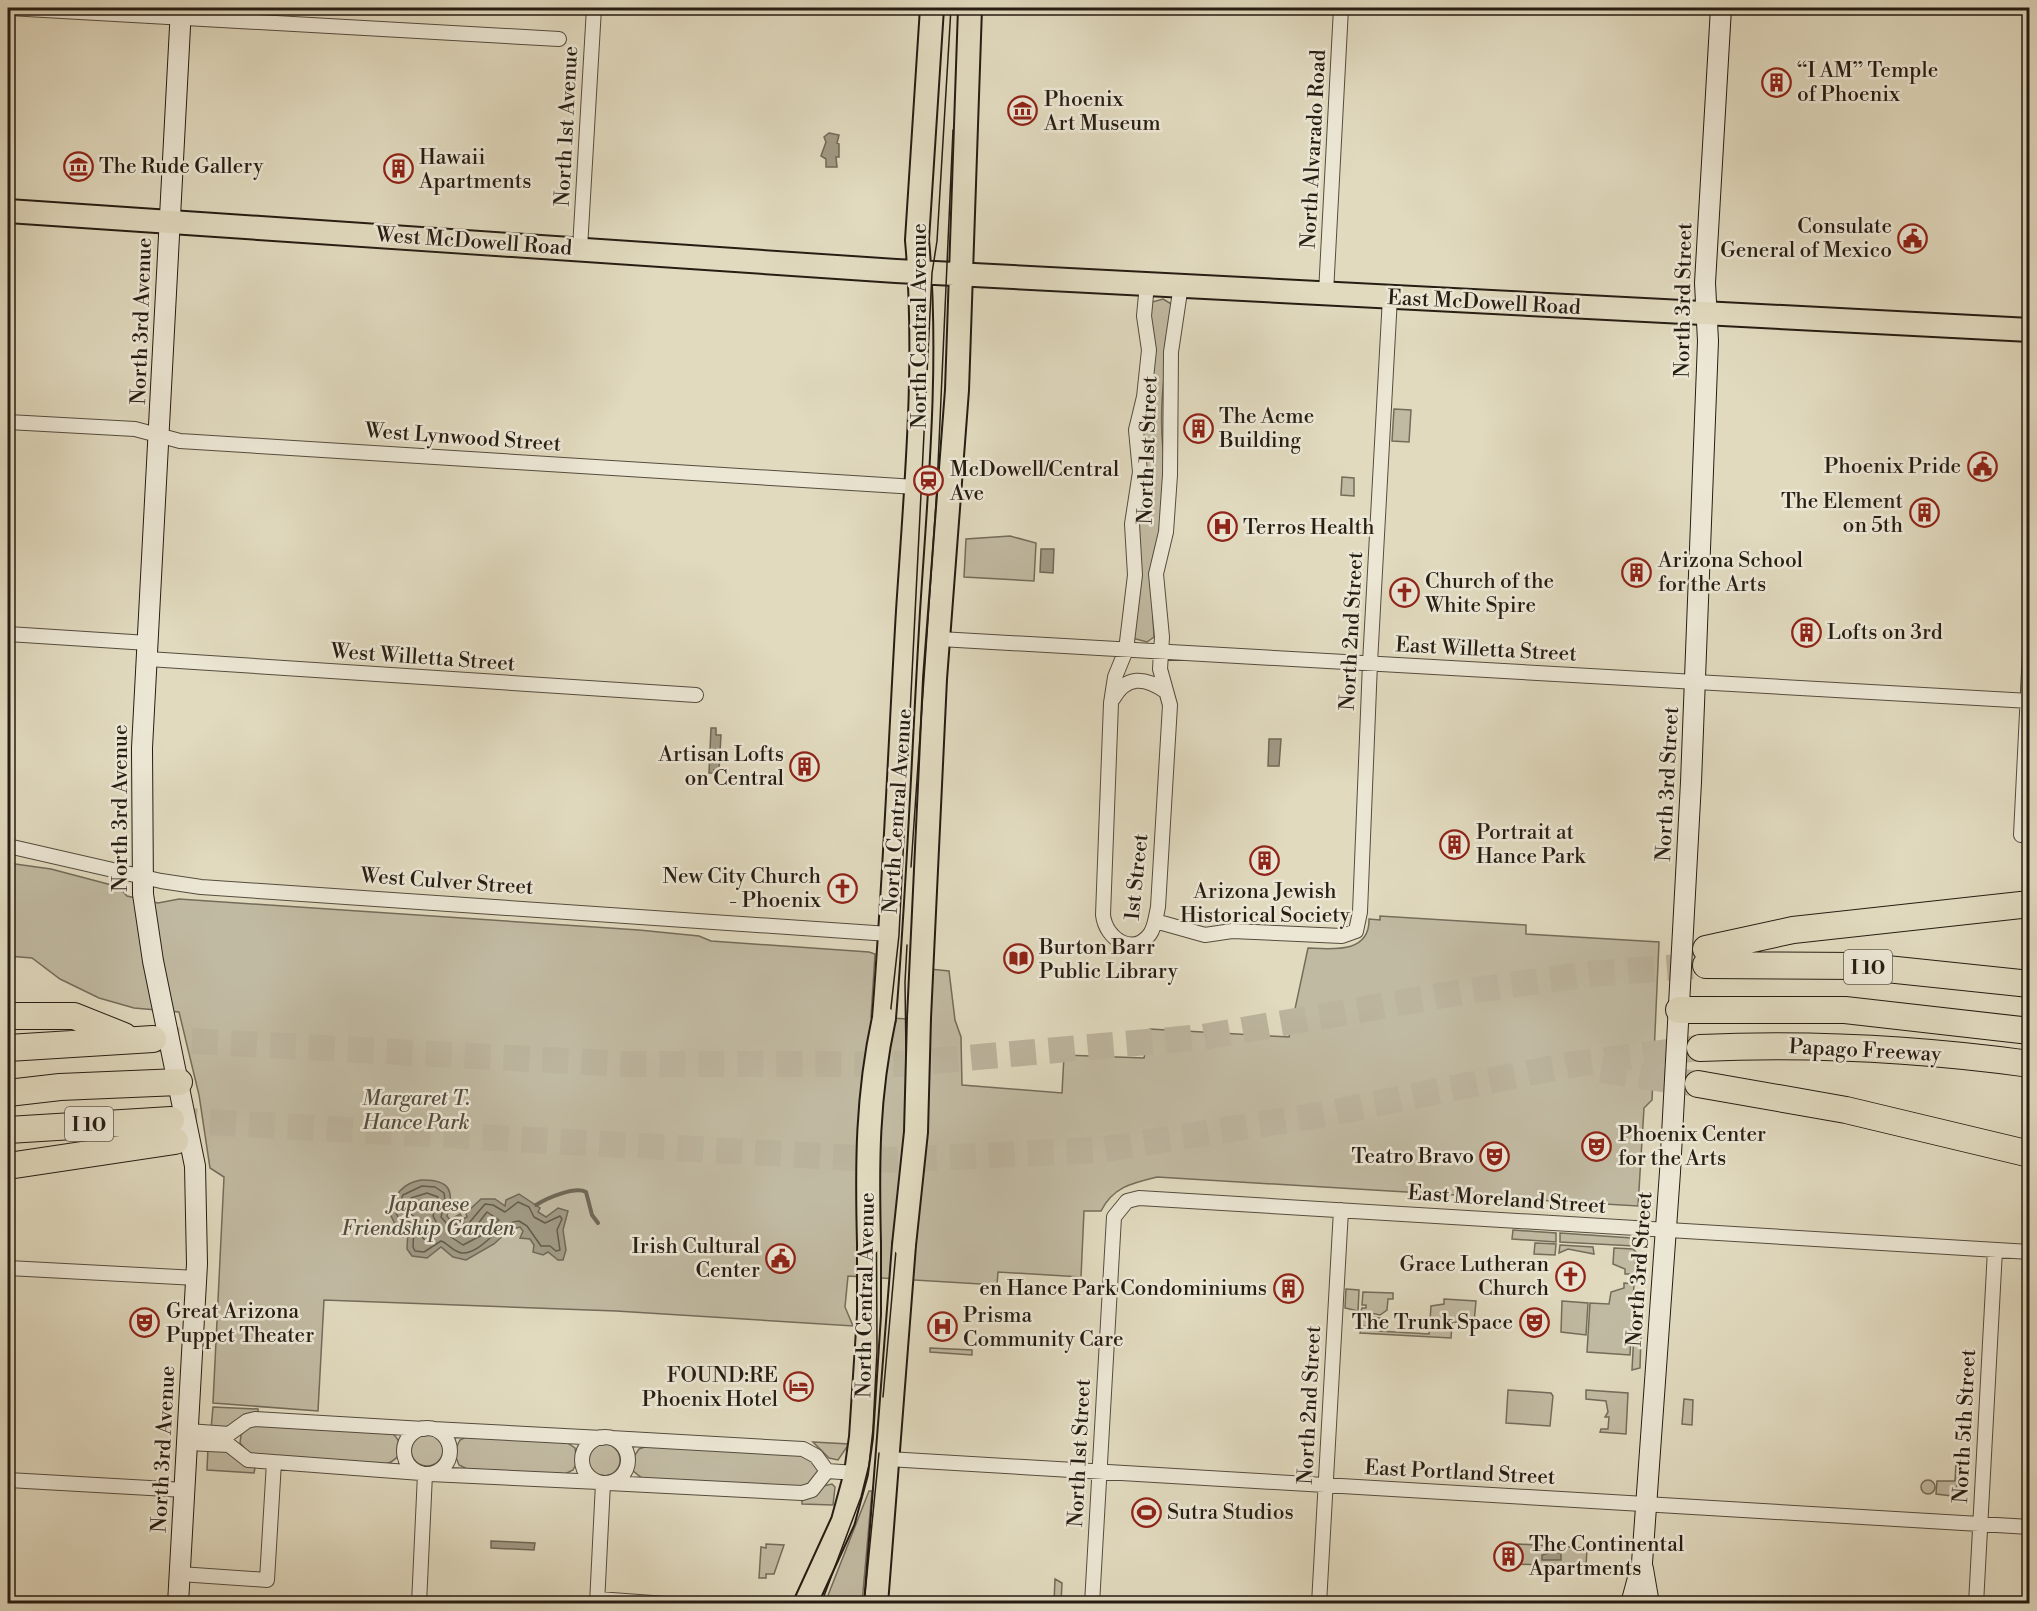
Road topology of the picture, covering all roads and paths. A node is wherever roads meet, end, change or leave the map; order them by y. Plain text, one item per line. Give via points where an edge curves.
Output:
1 (9, 8) edge
2 (594, 8) edge
3 (932, 8) edge
4 (970, 8) edge
5 (1341, 8) edge
6 (1721, 8) edge
7 (181, 13) edge
8 (559, 39) dead end
9 (8, 211) edge
10 (169, 221) junction
11 (580, 248) junction
12 (940, 273) junction
13 (1147, 284) junction
14 (1182, 285) junction
15 (1326, 293) junction
16 (1390, 297) junction
17 (1708, 314) junction
18 (2030, 330) edge
19 (8, 422) edge
20 (160, 436) junction
21 (916, 487) junction
22 (8, 634) edge
23 (940, 639) junction
24 (1126, 650) junction
25 (148, 651) junction
26 (1161, 652) junction
27 (2030, 652) edge
28 (1370, 663) junction
29 (1696, 682) junction
30 (1165, 691) junction
31 (696, 695) dead end
32 (2028, 701) edge
33 (1111, 703) junction
34 (2021, 835) dead end
35 (8, 846) edge
36 (142, 876) junction
37 (2030, 904) edge
38 (1155, 921) junction
39 (889, 934) junction
40 (2030, 984) edge
41 (1680, 1002) junction
42 (8, 1017) edge
43 (2030, 1020) edge
44 (2030, 1031) edge
45 (8, 1048) edge
46 (1700, 1048) tunnel mouth
47 (2030, 1064) edge
48 (170, 1082) junction
49 (1698, 1084) tunnel mouth
50 (8, 1093) edge
51 (8, 1130) edge
52 (2030, 1154) edge
53 (8, 1166) edge
54 (1127, 1201) joint
55 (1341, 1210) junction
56 (1665, 1230) junction
57 (1995, 1250) junction
58 (2030, 1252) edge
59 (8, 1268) edge
60 (197, 1278) junction
61 (428, 1429) junction
62 (188, 1437) junction
63 (606, 1438) junction
64 (229, 1439) junction
65 (888, 1459) junction
66 (274, 1462) junction
67 (827, 1472) junction
68 (1099, 1472) junction
69 (856, 1473) junction
70 (425, 1474) junction
71 (8, 1480) edge
72 (604, 1482) junction
73 (1326, 1485) junction
74 (185, 1490) junction
75 (1646, 1504) junction
76 (1980, 1524) junction
77 (2030, 1527) edge
78 (1642, 1563) junction
79 (180, 1574) junction
80 (598, 1601) edge
81 (178, 1604) edge
82 (418, 1604) edge
83 (666, 1604) edge
84 (805, 1604) edge
85 (876, 1604) edge
86 (1092, 1604) edge
87 (1318, 1604) edge
88 (1630, 1604) edge
89 (1649, 1604) edge
90 (1976, 1604) edge

1 - 7 street
2 - 11 street, North 1st Avenue
3 - 12 main road, North Central Avenue via 917,240
4 - 12 main road, North Central Avenue
5 - 15 street, North Alvarado Road
6 - 17 street, North 3rd Street via 1705,283
7 - 8 street
7 - 10 street, North 3rd Avenue
9 - 10 main road, West McDowell Road
10 - 11 main road, West McDowell Road
10 - 20 street, North 3rd Avenue
11 - 12 main road, West McDowell Road
12 - 13 main road, East McDowell Road
12 - 21 main road, North Central Avenue via 921,390
12 - 23 main road, North Central Avenue via 956,410
13 - 14 main road, East McDowell Road
13 - 24 street, North 1st Street via 1144,316 1149,350 1136,430 1140,479 1132,524 1136,575
14 - 15 main road, East McDowell Road
14 - 26 street, North 1st Street via 1171,352 1166,532 1156,574
15 - 16 main road, East McDowell Road
16 - 17 main road, East McDowell Road
16 - 28 street, North 2nd Street
17 - 18 main road, East McDowell Road
17 - 29 street, North 3rd Street
19 - 20 street, West Lynwood Street via 135,429
20 - 21 street, West Lynwood Street via 180,441
20 - 25 street, North 3rd Avenue
21 - 39 main road, North Central Avenue
22 - 25 street, West Willetta Street
23 - 24 street, East Willetta Street
23 - 65 main road, North Central Avenue, bridge via 935,679 916,1132
24 - 26 street, East Willetta Street
24 - 33 street, 1st Street via 1115,677
25 - 31 street, West Willetta Street
25 - 36 street, North 3rd Avenue via 142,756
26 - 28 street, East Willetta Street
26 - 30 street, 1st Street
27 - 32 street
28 - 29 street, East Willetta Street
28 - 38 street, North 2nd Street via 1360,912 1356,931 1342,936 1232,931 1205,935
29 - 32 street, East Willetta Street
29 - 41 street, North 3rd Street
30 - 33 street via 1154,682 1126,682
30 - 38 street, 1st Street via 1170,705
32 - 34 street
33 - 38 street, 1st Street via 1104,923 1111,937 1127,943 1145,939
35 - 36 street, West Culver Street
36 - 39 street, West Culver Street via 201,887
36 - 48 street, North 3rd Avenue
37 - 40 highway, I 10 via 1793,930 1706,957 1858,966
39 - 69 main road, North Central Avenue, bridge via 884,1018 869,1098 867,1336
41 - 43 highway via 1843,999
41 - 44 highway via 1845,1010
41 - 56 street, North 3rd Street
42 - 45 highway via 74,1016 143,1039
46 - 47 highway, Papago Freeway via 1841,1046
48 - 50 highway
48 - 60 street, North 3rd Avenue via 195,1166
49 - 52 highway via 1846,1110
51 - 53 highway, I 10 via 173,1131
54 - 55 street, East Moreland Street via 1139,1198
54 - 68 street, North 1st Street via 1114,1217
55 - 56 street, East Moreland Street
55 - 73 street, North 2nd Street
56 - 57 street, East Moreland Street
56 - 75 street, North 3rd Street
57 - 58 street, East Moreland Street
57 - 76 street, North 5th Street
59 - 60 street
60 - 62 street, North 3rd Avenue
61 - 63 street
61 - 64 street via 255,1419 247,1421
61 - 70 street via 410,1436 404,1450 409,1465
61 - 70 street via 446,1438 450,1453 444,1467
62 - 64 street
62 - 74 street, North 3rd Avenue
63 - 67 street via 803,1449 816,1456
63 - 72 street via 623,1447 627,1461 622,1476
63 - 72 street via 588,1444 582,1459 586,1473
64 - 66 street via 248,1460
65 - 68 street, East Portland Street
65 - 85 main road, North Central Avenue
66 - 70 street
66 - 79 street via 267,1580
67 - 69 street
67 - 72 street via 812,1490 802,1493
68 - 73 street, East Portland Street
68 - 86 street, North 1st Street
69 - 84 main road, North Central Avenue via 843,1521
70 - 72 street
70 - 82 street
71 - 74 street
72 - 80 street
73 - 75 street, East Portland Street
73 - 87 street, North 2nd Street
74 - 79 street, North 3rd Avenue
75 - 76 street, East Portland Street
75 - 78 street, North 3rd Street
76 - 77 street, East Portland Street
76 - 90 street, North 5th Street
78 - 88 street, North 3rd Street
78 - 89 street, North 3rd Street
79 - 81 street, North 3rd Avenue
80 - 83 street

